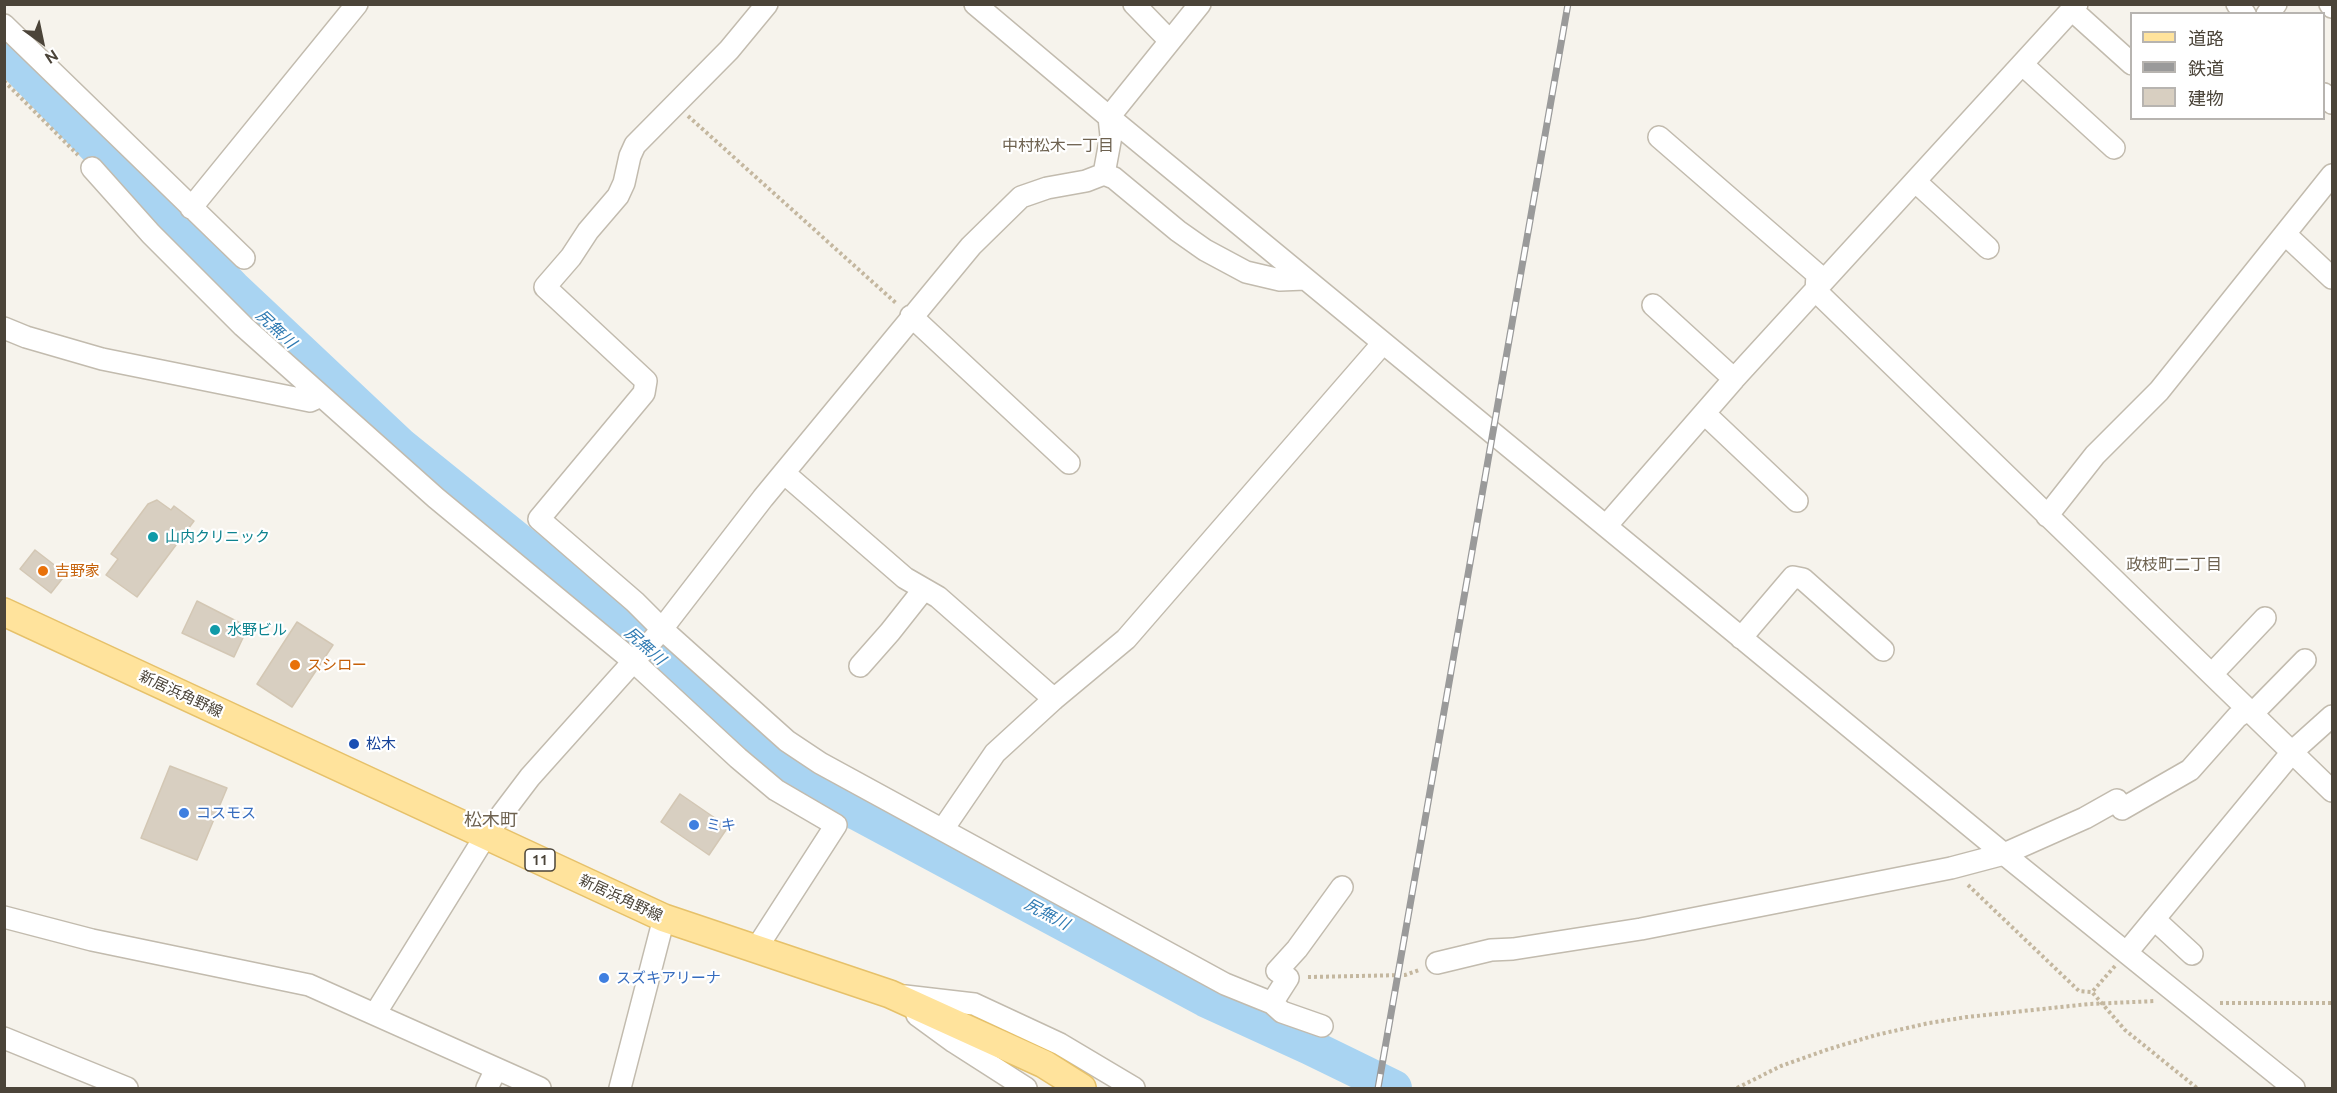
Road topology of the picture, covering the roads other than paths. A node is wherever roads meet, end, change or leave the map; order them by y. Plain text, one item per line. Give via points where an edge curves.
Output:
1 (357, 4) edge
2 (767, 4) edge
3 (1134, 4) edge
4 (1200, 4) edge
5 (975, 5) edge
6 (2075, 7) edge
7 (4, 25) edge
8 (1170, 41) junction
9 (2130, 62) edge
10 (2024, 65) junction
11 (1109, 117) junction
12 (1659, 137) dead end
13 (2114, 148) dead end
14 (92, 168) road end
15 (1104, 174) junction
16 (2332, 176) edge
17 (1916, 182) junction
18 (191, 208) junction
19 (2286, 235) junction
20 (1988, 248) dead end
21 (244, 258) dead end
22 (2332, 278) edge
23 (1305, 279) junction
24 (1816, 291) junction
25 (1653, 305) dead end
26 (911, 316) junction
27 (4, 328) edge
28 (1383, 344) junction
29 (1734, 379) junction
30 (321, 396) junction
31 (1705, 414) junction
32 (1069, 463) dead end
33 (784, 473) junction
34 (1797, 501) dead end
35 (2047, 516) junction
36 (1606, 526) junction
37 (924, 589) junction
38 (4, 612) edge
39 (2265, 618) dead end
40 (660, 631) junction
41 (1741, 638) junction
42 (1883, 650) dead end
43 (635, 659) junction
44 (2305, 660) dead end
45 (860, 666) dead end
46 (2212, 674) junction
47 (1054, 699) junction
48 (2251, 711) junction
49 (2332, 716) edge
50 (2293, 751) junction
51 (2332, 791) edge
52 (943, 829) junction
53 (486, 835) junction
54 (2004, 854) junction
55 (1342, 887) dead end
56 (4, 917) edge
57 (664, 918) junction
58 (2154, 919) junction
59 (756, 949) junction
60 (2127, 952) junction
61 (2192, 954) dead end
62 (1437, 963) road end
63 (890, 994) junction
64 (1272, 1004) junction
65 (375, 1014) junction
66 (1322, 1026) dead end
67 (4, 1038) edge
68 (496, 1069) junction
69 (127, 1089) edge
70 (487, 1089) edge
71 (540, 1089) edge
72 (620, 1089) edge
73 (1026, 1089) edge
74 (1082, 1089) edge
75 (1134, 1089) edge
76 (2294, 1089) edge

1 - 18 street
2 - 40 street via 729,50 635,146 618,196 545,286 646,381 644,393 539,519 635,602
3 - 8 street
4 - 8 street
5 - 11 street
6 - 9 street
6 - 10 street
7 - 18 street
8 - 11 street
10 - 13 street
10 - 17 street
11 - 15 street via 1111,136
11 - 23 street
12 - 24 street via 1817,274
14 - 30 street via 243,326
15 - 23 street via 1205,250 1246,272 1281,280
15 - 26 street via 1021,197 970,246
16 - 19 street
17 - 20 street
17 - 24 street
18 - 21 street
19 - 22 street
19 - 35 street via 2159,391 2095,455
23 - 28 street
24 - 29 street
24 - 35 street
25 - 29 street
26 - 32 street
26 - 33 street
27 - 30 street via 102,359 310,401
28 - 36 street
28 - 47 street via 1126,639
29 - 31 street
30 - 43 street via 445,505
31 - 34 street
31 - 36 street
33 - 37 street via 905,578
33 - 40 street
35 - 46 street
36 - 41 street
37 - 45 street
37 - 47 street via 939,597
38 - 53 main road, 新居浜角野線 / 11
39 - 46 street
40 - 43 street
40 - 52 street via 787,741
41 - 42 street via 1794,578 1803,579
41 - 54 street
43 - 53 street via 530,777
43 - 59 street via 738,758 769,783 836,825
44 - 48 street
46 - 48 street
47 - 52 street via 995,753
48 - 50 street
48 - 54 street via 2237,717 2190,770 2122,809 2117,800
49 - 50 street
50 - 51 street
50 - 58 street
52 - 64 street via 1225,984
53 - 57 main road, 新居浜角野線 / 11
53 - 65 street
54 - 60 street
54 - 62 street via 1641,929 1491,950
55 - 64 street via 1277,971 1288,978
56 - 65 street via 92,940 309,985
57 - 59 main road, 新居浜角野線 / 11
57 - 72 street
58 - 60 street
58 - 61 street
59 - 63 main road, 新居浜角野線 / 11
60 - 76 street
63 - 73 street
63 - 74 main road, 新居浜角野線 / 11 via 1044,1064
63 - 75 street via 974,1004 1060,1044
64 - 66 street via 1282,1012
65 - 68 street
67 - 69 street
68 - 70 street
68 - 71 street

